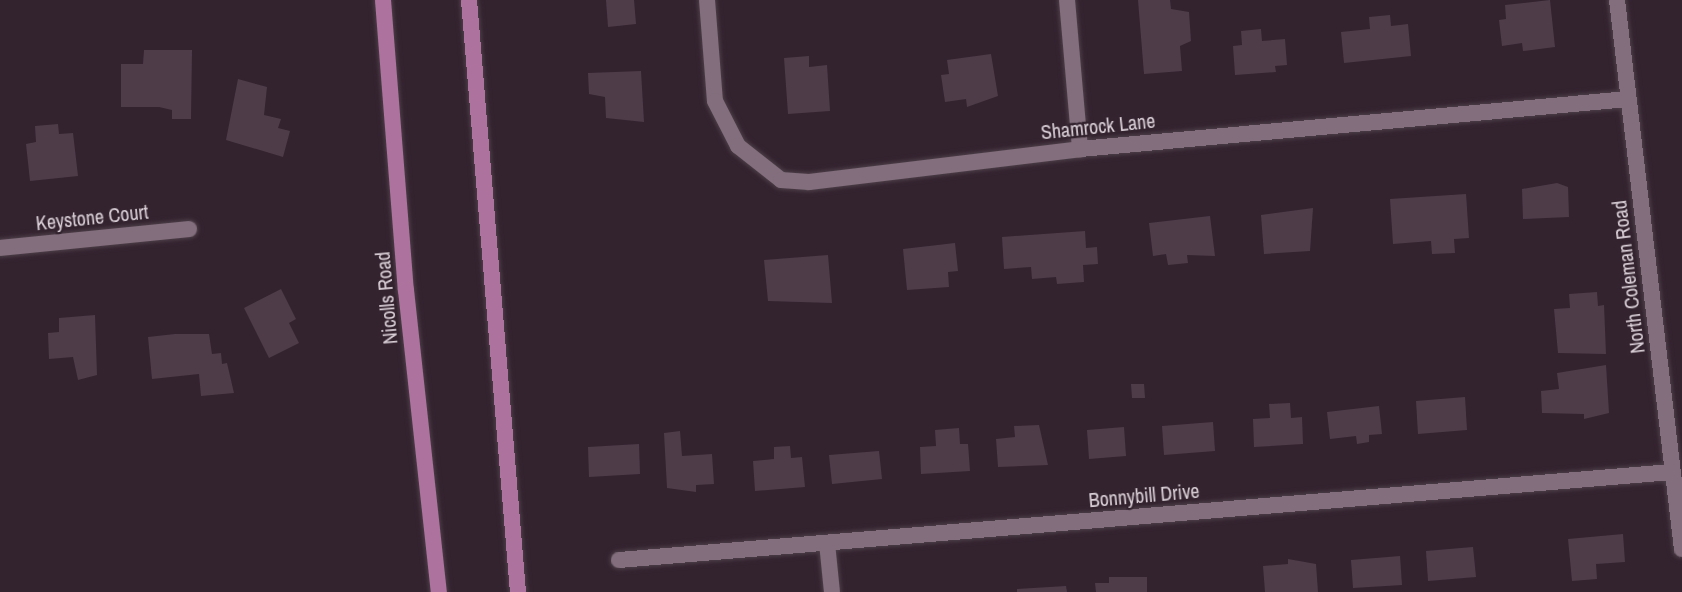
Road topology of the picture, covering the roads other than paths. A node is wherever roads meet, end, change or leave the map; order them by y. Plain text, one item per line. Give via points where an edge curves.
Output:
1 (383, 0) edge
2 (469, 0) edge
3 (707, 0) edge
4 (1067, 0) edge
5 (1617, 0) edge
6 (1628, 99) junction
7 (1080, 148) junction
8 (189, 229) dead end
9 (0, 248) edge
10 (1672, 472) junction
11 (827, 543) junction
12 (1682, 549) edge
13 (619, 560) dead end
14 (439, 592) edge
15 (518, 592) edge
16 (831, 592) edge

1 - 14 highway, Nicolls Road via 406,290
2 - 15 highway
3 - 7 street, Shamrock Lane via 715,101 738,146 781,180 809,182
4 - 7 street
5 - 6 street, North Coleman Road
6 - 7 street, Shamrock Lane
6 - 10 street, North Coleman Road
8 - 9 street, Keystone Court
10 - 11 street, Bonnybill Drive
10 - 12 street, North Coleman Road
11 - 13 street, Bonnybill Drive
11 - 16 street

